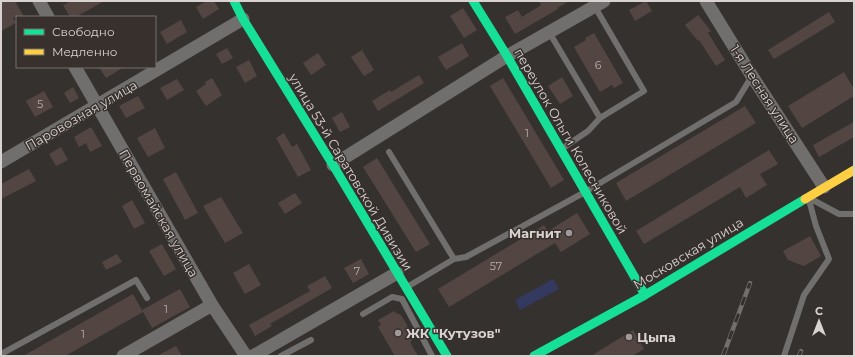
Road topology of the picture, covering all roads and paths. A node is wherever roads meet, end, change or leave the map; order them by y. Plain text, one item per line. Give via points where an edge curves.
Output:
1 (39, 1) edge
2 (234, 1) edge
3 (473, 1) edge
4 (706, 1) edge
5 (599, 4) edge
6 (47, 16) edge
7 (243, 19) junction
8 (549, 32) junction
9 (507, 56) junction
10 (77, 68) edge
11 (752, 76) junction
12 (97, 105) junction
13 (600, 118) junction
14 (561, 150) junction
15 (389, 152) dead end
16 (1, 162) edge
17 (333, 165) junction
18 (854, 170) edge
19 (824, 187) junction
20 (585, 192) junction
21 (808, 197) junction
22 (854, 214) edge
23 (454, 259) junction
24 (397, 273) junction
25 (406, 288) junction
26 (645, 295) junction
27 (148, 298) dead end
28 (212, 305) junction
29 (363, 314) dead end
30 (311, 340) dead end
31 (1, 354) edge
32 (123, 356) edge
33 (246, 356) edge
34 (253, 356) edge
35 (281, 356) edge
36 (432, 356) edge
37 (447, 356) edge
38 (534, 356) edge
39 (784, 356) edge

1 - 6 street
2 - 7 street, улица 53-й Саратовской Дивизии
3 - 9 street, переулок Ольги Колесниковой
4 - 11 street, 1-я Лесная улица
5 - 8 street
5 - 13 lane via 644,92
7 - 12 street, Паровозная улица
7 - 17 street, улица 53-й Саратовской Дивизии
8 - 9 street
8 - 13 lane
9 - 14 street, переулок Ольги Колесниковой
9 - 17 street
10 - 12 street, Первомайская улица
11 - 19 street, 1-я Лесная улица
11 - 20 lane via 736,102
12 - 16 street, Паровозная улица
12 - 28 street, Первомайская улица
13 - 14 lane
14 - 20 street, переулок Ольги Колесниковой
15 - 23 lane
17 - 24 street, улица 53-й Саратовской Дивизии
18 - 19 street, Московская улица
19 - 21 street, Московская улица
20 - 23 lane via 466,257
20 - 26 street, переулок Ольги Колесниковой
21 - 22 lane via 840,214
21 - 26 street, Московская улица
21 - 39 lane via 829,259 804,295
23 - 25 lane
24 - 25 street, улица 53-й Саратовской Дивизии
24 - 34 street
25 - 37 street, улица 53-й Саратовской Дивизии
26 - 38 street, Московская улица
27 - 31 lane via 136,280
28 - 32 street
28 - 33 street, Первомайская улица
29 - 36 lane via 392,297 402,300
30 - 35 lane

